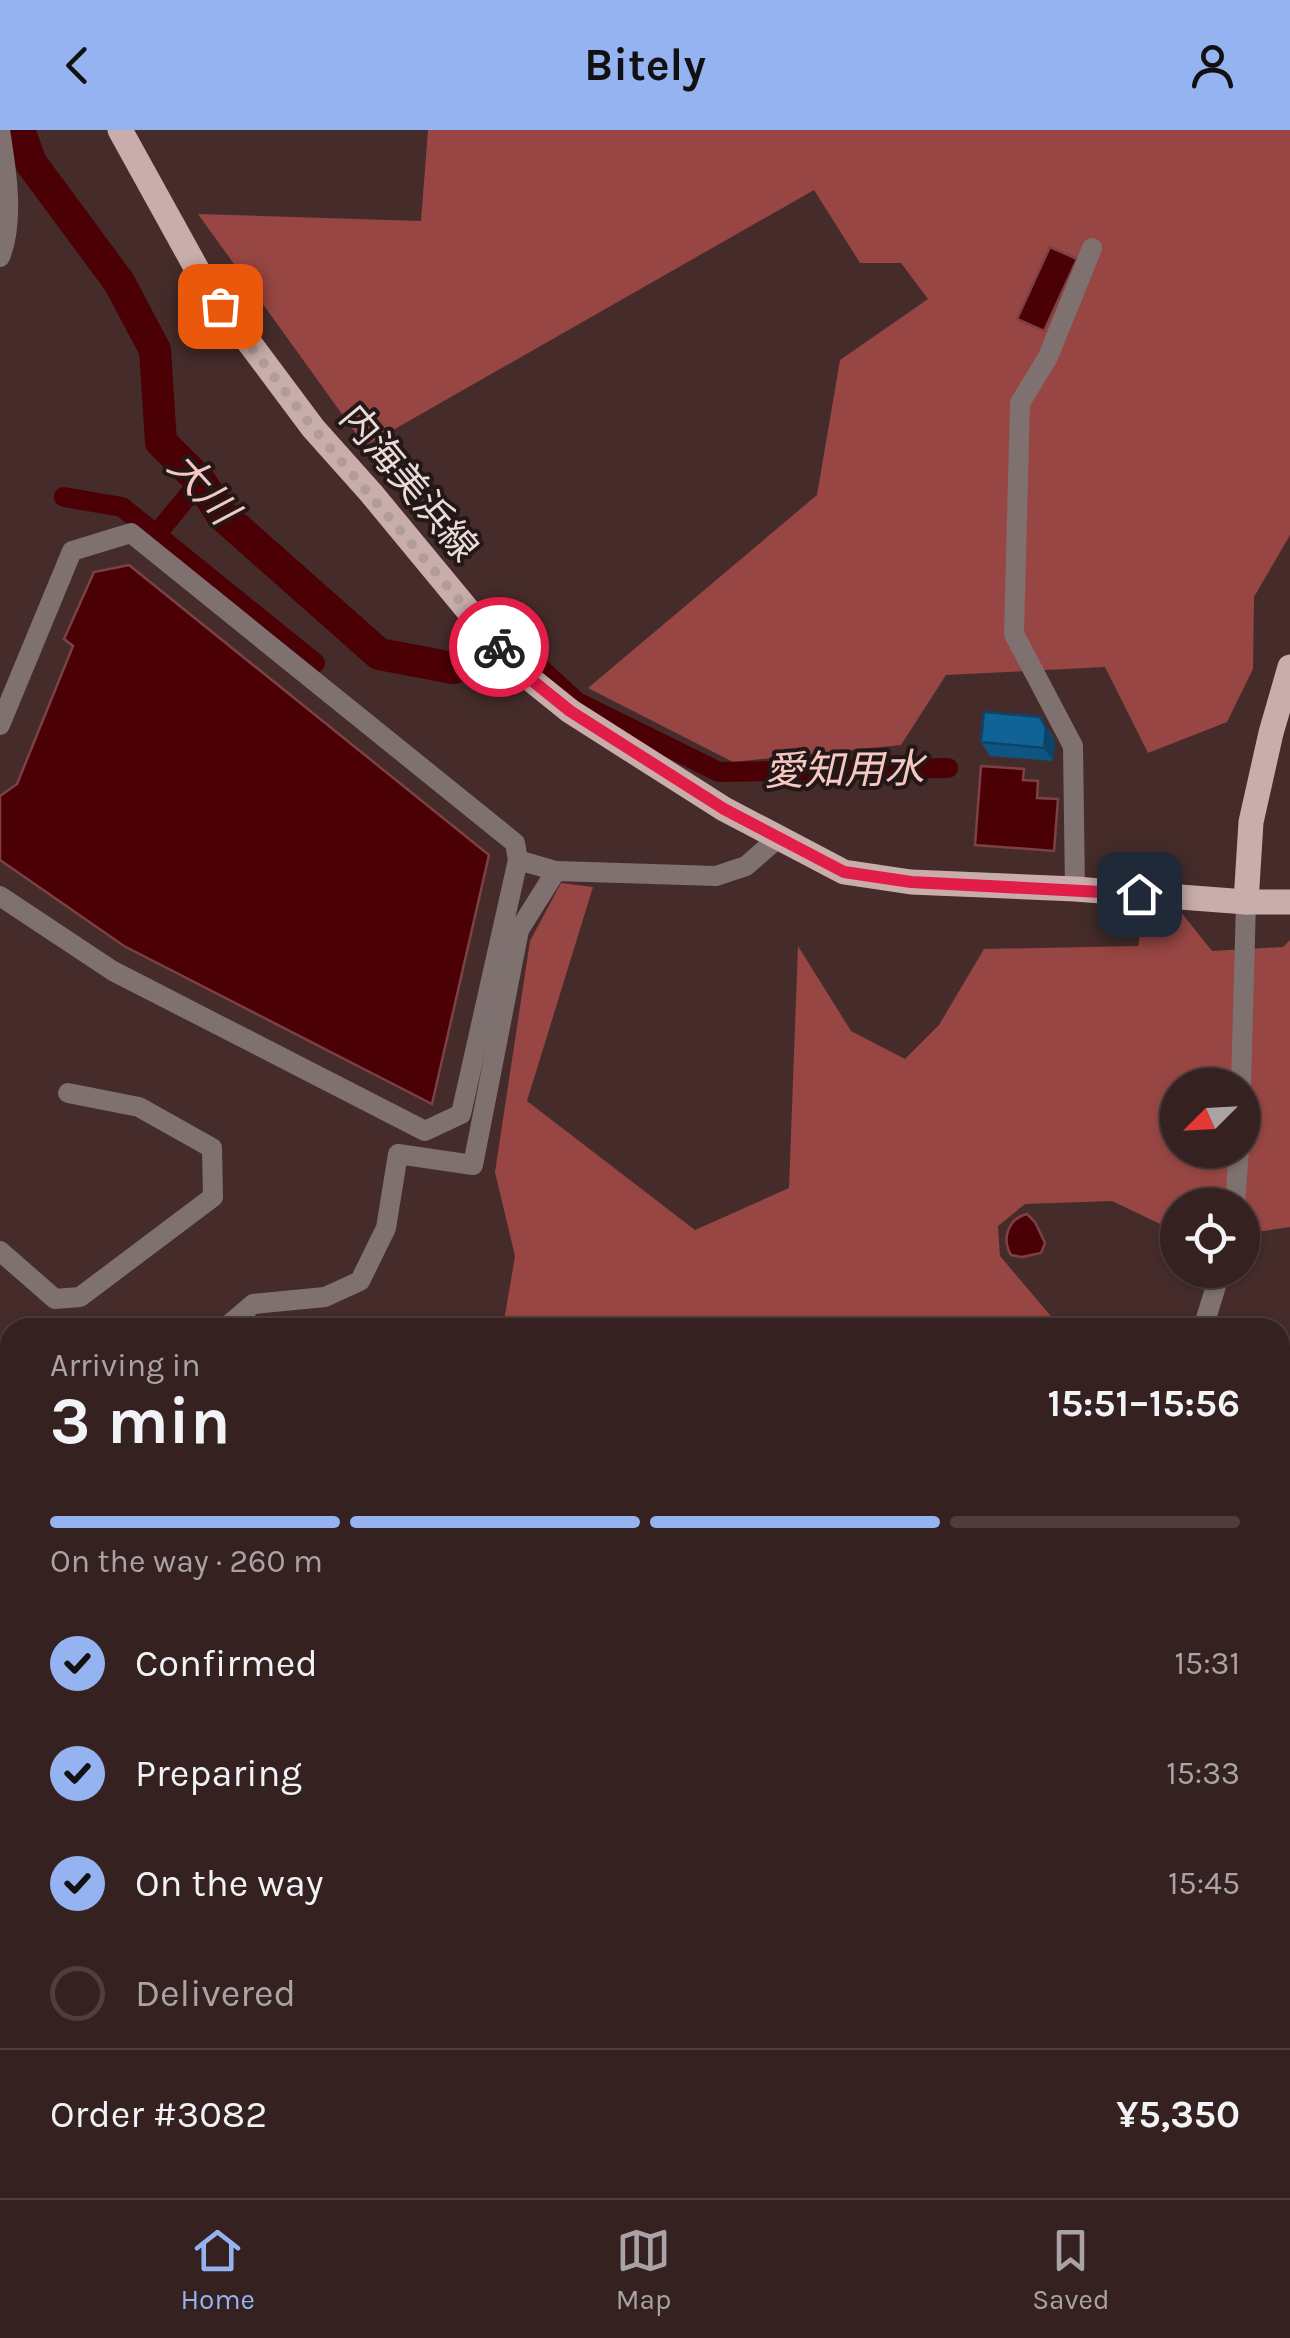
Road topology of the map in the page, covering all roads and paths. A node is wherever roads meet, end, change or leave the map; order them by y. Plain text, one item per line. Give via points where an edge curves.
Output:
1 (0, 130) edge
2 (120, 130) edge
3 (1092, 248) dead end
4 (0, 256) edge
5 (1290, 667) edge
6 (0, 726) edge
7 (778, 838) junction
8 (518, 860) junction
9 (556, 871) junction
10 (1074, 889) junction
11 (0, 896) edge
12 (1246, 902) junction
13 (1290, 902) edge
14 (1241, 1068) edge
15 (68, 1093) dead end
16 (0, 1250) edge
17 (1215, 1288) edge
18 (237, 1318) edge
19 (1206, 1318) edge

1 - 4 street via 7,189
2 - 7 main road, 内海美浜線 via 220,306 313,428 496,643 570,711
3 - 10 street via 1048,357 1020,402 1015,576 1014,634 1073,746
5 - 12 main road via 1251,822
6 - 8 street via 72,551 130,533 515,843
7 - 9 street via 746,866 716,876
7 - 10 main road, 内海美浜線 via 844,872 911,882
8 - 9 street
8 - 11 street via 462,1114 426,1131 112,971
9 - 18 street via 519,930 473,1165 398,1154 386,1228 360,1282 325,1297 253,1304
10 - 12 main road, 内海美浜線
12 - 13 main road, 内海美浜線
12 - 14 street
15 - 16 street via 138,1107 212,1148 213,1196 80,1296 54,1299
17 - 19 street

